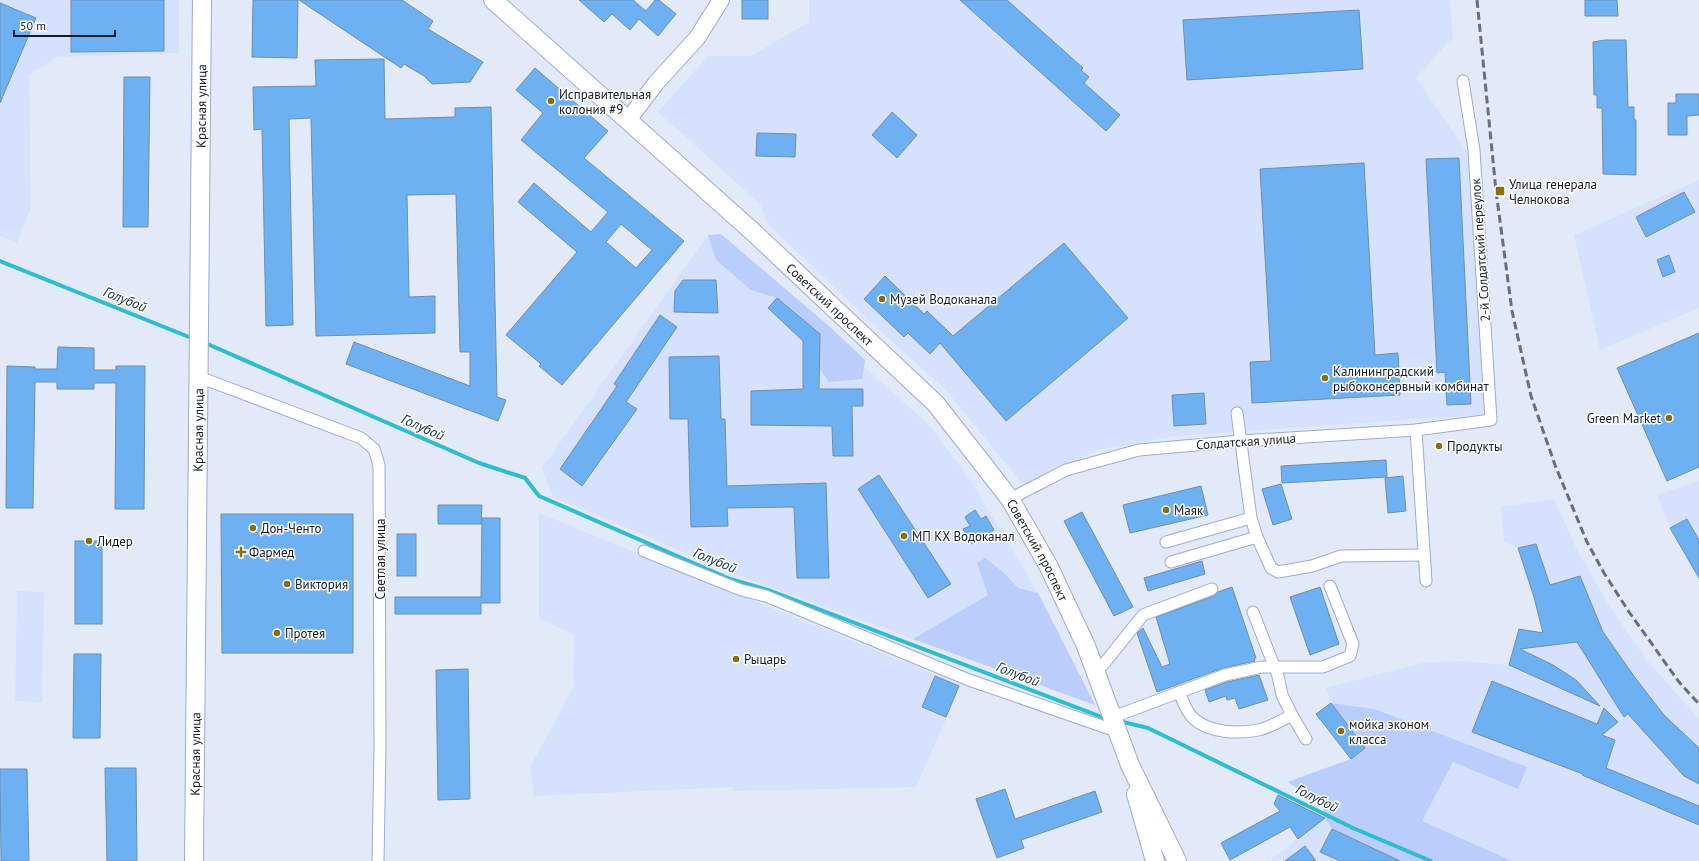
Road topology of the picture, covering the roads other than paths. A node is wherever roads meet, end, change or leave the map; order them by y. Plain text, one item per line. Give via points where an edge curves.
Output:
1 (202, 0) edge
2 (493, 0) edge
3 (721, 0) edge
4 (1463, 81) dead end
5 (628, 120) junction
6 (199, 377) junction
7 (1237, 413) dead end
8 (1491, 420) joint
9 (1416, 430) junction
10 (1241, 441) junction
11 (1010, 499) junction
12 (1251, 518) junction
13 (1257, 538) junction
14 (1166, 542) dead end
15 (644, 551) dead end
16 (1424, 555) junction
17 (1171, 562) dead end
18 (1426, 581) dead end
19 (1330, 586) dead end
20 (1212, 589) dead end
21 (1253, 612) dead end
22 (1099, 666) junction
23 (1274, 666) junction
24 (1179, 692) junction
25 (1292, 715) junction
26 (1115, 721) junction
27 (1306, 739) dead end
28 (1130, 765) junction
29 (194, 861) edge
30 (378, 861) edge
31 (1155, 861) edge
32 (1177, 861) edge

1 - 6 main road, Красная улица
2 - 5 main road, Советский проспект
3 - 5 street via 697,38 656,83
4 - 8 street, 2-й Солдатский переулок via 1474,150
5 - 11 main road, Советский проспект via 936,404
6 - 29 main road, Красная улица
6 - 30 street, Светлая улица via 361,438 374,449 379,465 380,523
7 - 10 street
8 - 9 street, Солдатская улица
9 - 10 street, Солдатская улица
9 - 16 street
10 - 11 street, Солдатская улица via 1139,450 1066,470
10 - 12 street
11 - 22 main road, Советский проспект via 1049,567
12 - 13 street
12 - 14 street
13 - 16 street via 1271,568 1278,572 1312,566 1341,556
13 - 17 street
15 - 26 street via 741,590 766,596 969,680
16 - 18 street
19 - 23 street via 1353,644 1350,656 1323,667
20 - 22 street via 1142,615
21 - 23 street
22 - 26 main road, Советский проспект
23 - 24 street via 1226,675
23 - 25 street via 1282,695
24 - 25 street via 1193,718 1206,726 1226,732 1259,730
24 - 26 street
25 - 27 street
26 - 28 main road, Советский проспект
28 - 31 main road, Советский проспект
28 - 32 main road, Советский проспект

